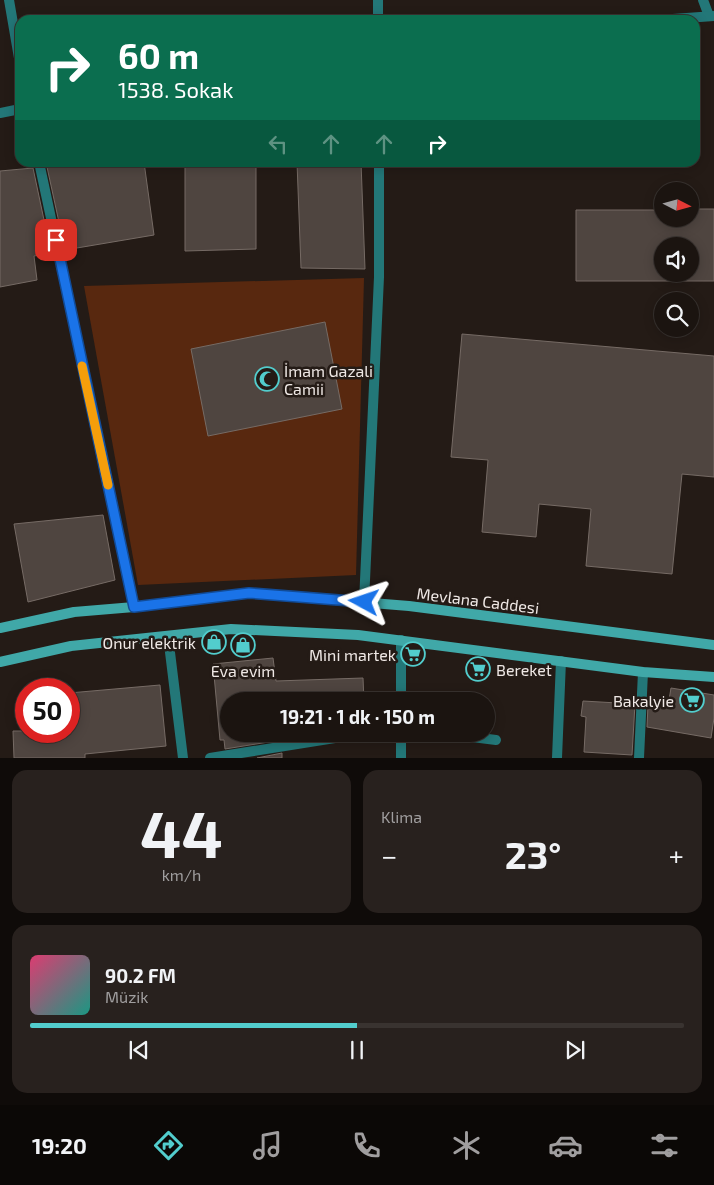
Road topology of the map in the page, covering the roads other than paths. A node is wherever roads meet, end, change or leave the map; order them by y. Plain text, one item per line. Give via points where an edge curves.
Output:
1 (9, 0) edge
2 (378, 0) edge
3 (703, 0) edge
4 (378, 15) edge
5 (711, 16) edge
6 (15, 35) edge
7 (15, 110) edge
8 (0, 113) edge
9 (40, 167) edge
10 (379, 167) edge
11 (364, 602) junction
12 (134, 607) junction
13 (0, 628) edge
14 (168, 636) junction
15 (401, 640) junction
16 (714, 645) edge
17 (561, 661) junction
18 (0, 662) edge
19 (643, 672) junction
20 (714, 677) edge
21 (401, 692) edge
22 (310, 742) edge
23 (401, 742) edge
24 (183, 758) edge
25 (210, 758) edge
26 (401, 758) edge
27 (557, 758) edge
28 (639, 758) edge

1 - 6 street
2 - 4 street
3 - 5 street
7 - 8 street
9 - 12 street
10 - 11 street via 379,278
11 - 12 main road, Mevlana Caddesi via 249,593
11 - 16 main road, Mevlana Caddesi
12 - 13 main road, Mevlana Caddesi via 74,612
14 - 15 main road via 231,628 358,634
14 - 18 main road via 71,646
14 - 24 street
15 - 17 main road
15 - 21 street
17 - 19 main road
17 - 27 street
19 - 20 main road
19 - 28 street
22 - 25 street
23 - 26 street

